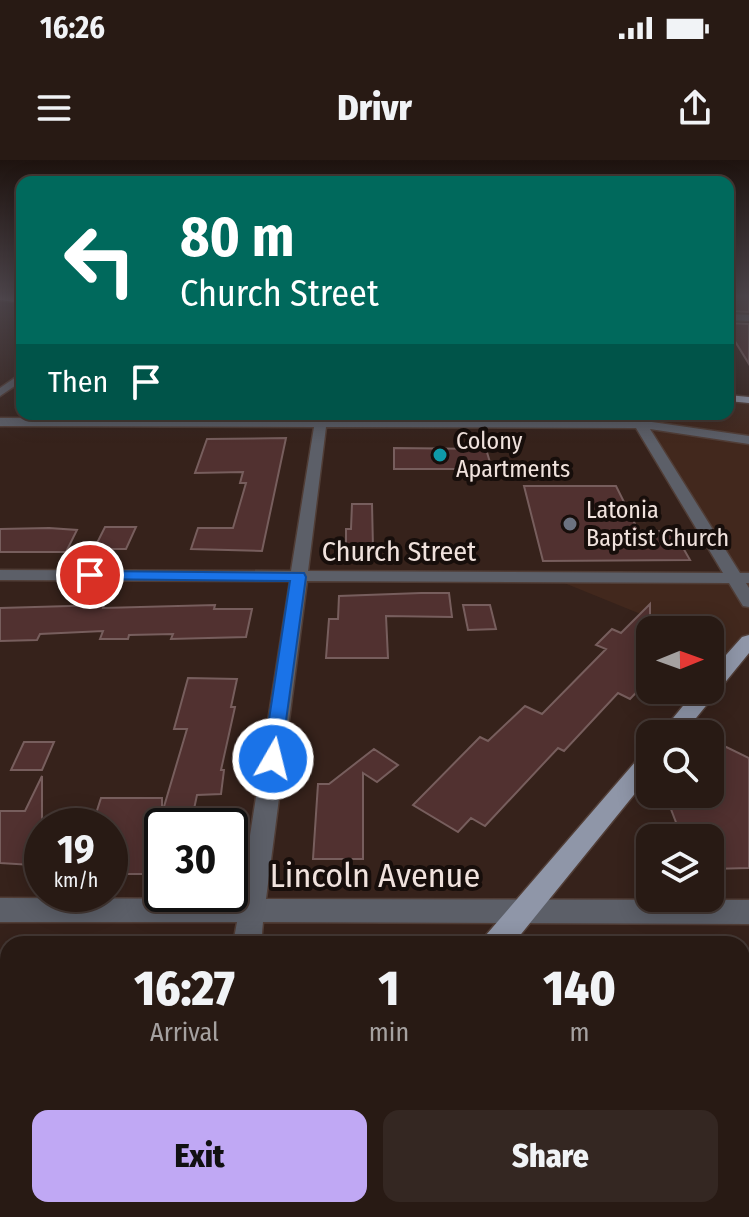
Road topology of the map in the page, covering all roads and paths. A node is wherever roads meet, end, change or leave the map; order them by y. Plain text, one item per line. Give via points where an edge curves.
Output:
1 (16, 381) edge
2 (0, 393) edge
3 (215, 420) edge
4 (322, 420) edge
5 (638, 420) edge
6 (644, 420) edge
7 (0, 422) edge
8 (749, 440) edge
9 (0, 575) edge
10 (299, 577) junction
11 (742, 578) edge
12 (749, 602) edge
13 (749, 641) edge
14 (724, 670) edge
15 (696, 704) edge
16 (683, 720) edge
17 (636, 777) edge
18 (0, 910) edge
19 (251, 910) junction
20 (525, 912) junction
21 (749, 912) edge
22 (248, 936) edge
23 (503, 936) edge

1 - 2 street
3 - 7 street
4 - 10 street
5 - 11 street
6 - 8 street
9 - 10 street, Church Street
10 - 11 street, Church Street
10 - 19 street
11 - 12 street
13 - 14 main road
15 - 16 main road
17 - 20 main road
18 - 19 street, Lincoln Avenue
19 - 20 street, Lincoln Avenue
19 - 22 street
20 - 21 street, Lincoln Avenue
20 - 23 main road

